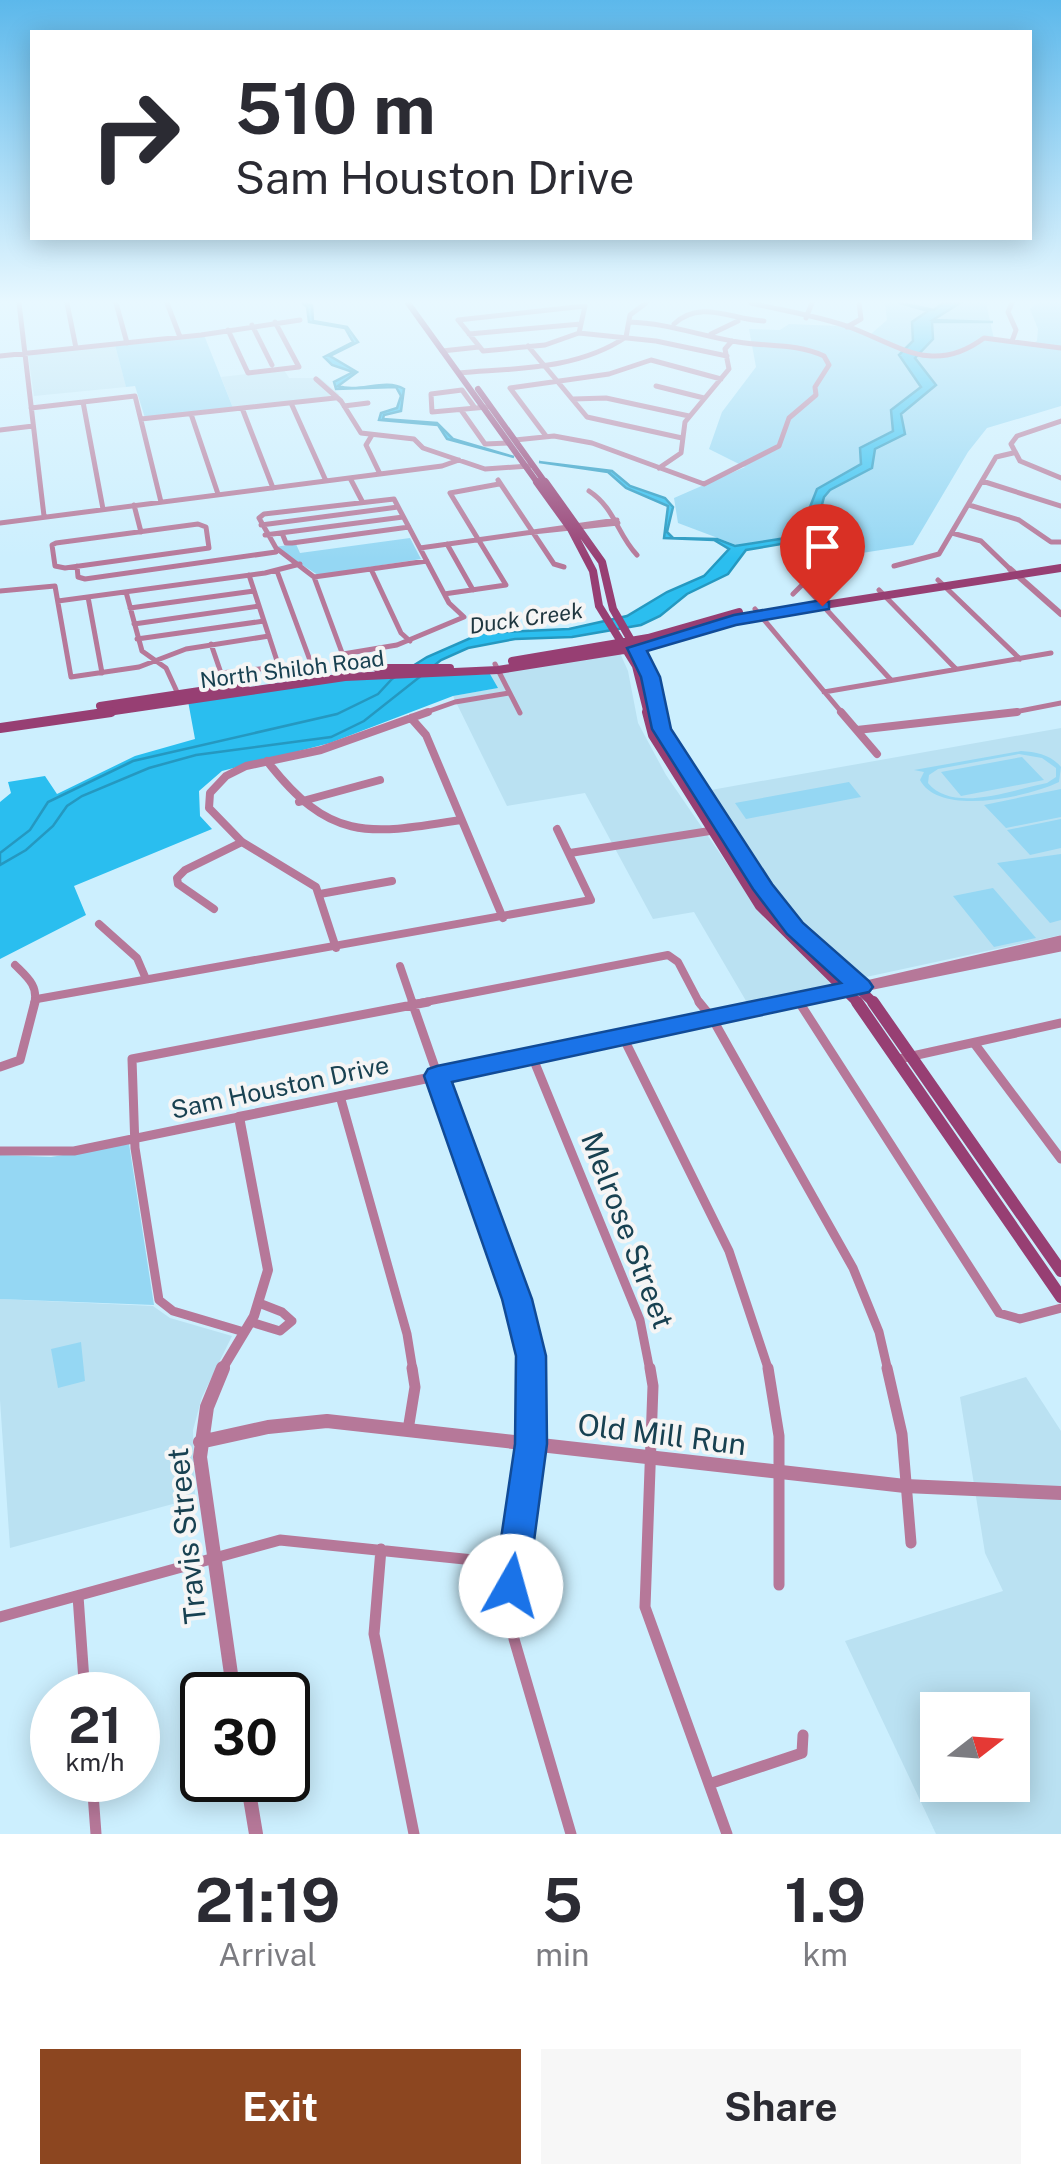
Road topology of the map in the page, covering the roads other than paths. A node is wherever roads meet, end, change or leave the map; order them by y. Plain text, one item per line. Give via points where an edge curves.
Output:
1 (29, 389) edge
2 (327, 389) edge
3 (472, 389) edge
4 (510, 389) edge
5 (562, 389) edge
6 (666, 389) edge
7 (712, 389) edge
8 (815, 389) edge
9 (337, 398) junction
10 (704, 398) junction
11 (572, 400) junction
12 (83, 402) junction
13 (291, 402) junction
14 (368, 404) dead end
15 (344, 406) junction
16 (483, 407) junction
17 (31, 408) junction
18 (242, 408) junction
19 (461, 410) junction
20 (192, 414) junction
21 (689, 416) junction
22 (141, 419) junction
23 (1061, 421) edge
24 (33, 426) junction
25 (0, 430) edge
26 (372, 434) junction
27 (546, 436) junction
28 (682, 438) junction
29 (512, 441) junction
30 (1013, 453) junction
31 (459, 460) junction
32 (530, 466) junction
33 (659, 468) junction
34 (496, 470) junction
35 (380, 474) junction
36 (350, 478) junction
37 (1061, 478) edge
38 (326, 481) junction
39 (982, 481) junction
40 (499, 484) junction
41 (272, 488) junction
42 (589, 491) dead end
43 (218, 494) junction
44 (362, 501) junction
45 (161, 502) junction
46 (969, 504) junction
47 (134, 505) junction
48 (1060, 505) edge
49 (398, 507) junction
50 (104, 509) junction
51 (44, 516) junction
52 (404, 517) junction
53 (618, 522) junction
54 (0, 523) edge
55 (261, 525) junction
56 (409, 527) junction
57 (574, 527) junction
58 (141, 532) junction
59 (533, 532) junction
60 (282, 533) junction
61 (952, 533) junction
62 (265, 535) junction
63 (479, 540) junction
64 (1061, 542) edge
65 (447, 544) junction
66 (420, 548) junction
67 (276, 552) junction
68 (164, 554) junction
69 (637, 555) dead end
70 (427, 561) junction
71 (818, 562) dead end
72 (300, 564) junction
73 (1061, 565) edge
74 (76, 566) junction
75 (894, 566) dead end
76 (168, 568) junction
77 (564, 568) dead end
78 (371, 569) junction
79 (276, 571) junction
80 (1013, 572) junction
81 (249, 575) junction
82 (314, 577) junction
83 (941, 583) junction
84 (802, 584) junction
85 (172, 586) junction
86 (254, 590) junction
87 (473, 590) junction
88 (0, 591) edge
89 (126, 592) junction
90 (881, 593) junction
91 (444, 594) junction
92 (793, 594) dead end
93 (88, 597) junction
94 (58, 601) junction
95 (820, 602) junction
96 (259, 606) junction
97 (130, 608) junction
98 (758, 612) junction
99 (1061, 614) edge
100 (264, 621) junction
101 (134, 624) junction
102 (269, 636) junction
103 (137, 639) junction
104 (410, 641) junction
105 (627, 641) junction
106 (211, 644) junction
107 (1051, 653) dead end
108 (344, 654) junction
109 (1020, 659) junction
110 (157, 661) junction
111 (310, 663) dead end
112 (497, 667) junction
113 (956, 670) junction
114 (102, 673) junction
115 (350, 673) junction
116 (891, 680) junction
117 (824, 692) junction
118 (509, 693) junction
119 (179, 698) junction
120 (1061, 702) edge
121 (520, 713) dead end
122 (411, 718) junction
123 (0, 724) edge
124 (857, 730) junction
125 (877, 754) dead end
126 (266, 760) junction
127 (675, 760) junction
128 (380, 780) dead end
129 (299, 802) junction
130 (461, 820) junction
131 (557, 828) dead end
132 (725, 828) junction
133 (712, 830) junction
134 (242, 842) junction
135 (570, 853) junction
136 (392, 880) dead end
137 (764, 889) junction
138 (751, 892) junction
139 (320, 894) junction
140 (214, 909) dead end
141 (503, 918) junction
142 (98, 924) dead end
143 (798, 939) junction
144 (1061, 944) edge
145 (336, 948) junction
146 (15, 965) dead end
147 (400, 966) dead end
148 (146, 979) junction
149 (854, 988) junction
150 (37, 1000) junction
151 (799, 1000) junction
152 (412, 1003) junction
153 (712, 1018) junction
154 (1061, 1023) edge
155 (623, 1037) junction
156 (974, 1043) junction
157 (532, 1056) junction
158 (906, 1057) junction
159 (0, 1067) edge
160 (437, 1076) junction
161 (340, 1096) junction
162 (239, 1116) junction
163 (136, 1138) junction
164 (0, 1151) edge
165 (1061, 1159) edge
166 (1061, 1270) edge
167 (1061, 1297) edge
168 (259, 1303) junction
169 (1061, 1308) edge
170 (248, 1327) junction
171 (408, 1430) junction
172 (200, 1442) junction
173 (531, 1444) junction
174 (653, 1458) junction
175 (778, 1472) junction
176 (905, 1486) junction
177 (1061, 1493) edge
178 (911, 1544) dead end
179 (381, 1549) junction
180 (214, 1559) junction
181 (512, 1564) junction
182 (779, 1585) dead end
183 (78, 1596) junction
184 (0, 1618) edge
185 (83, 1672) edge
186 (231, 1672) edge
187 (803, 1735) dead end
188 (709, 1784) junction
189 (94, 1802) edge
190 (251, 1802) edge
191 (96, 1834) edge
192 (256, 1834) edge
193 (414, 1834) edge
194 (572, 1834) edge
195 (727, 1834) edge

1 - 17 street
2 - 9 street
3 - 16 main road
4 - 27 street
5 - 11 street
6 - 10 street
7 - 10 street
8 - 33 street via 790,418 779,446 755,462 700,484
9 - 13 street
9 - 15 street
10 - 21 street
11 - 21 street via 606,398
11 - 28 street via 594,419
12 - 17 street
12 - 22 street via 135,396
12 - 50 street
13 - 18 street
13 - 38 street
14 - 15 street
15 - 26 street via 358,430
16 - 19 street
16 - 19 street via 458,390 431,394 434,413
16 - 29 main road
17 - 24 street
18 - 20 street
18 - 41 street
19 - 29 street via 485,444
20 - 22 street
20 - 43 street
21 - 28 street
22 - 45 street
23 - 30 street via 1018,436
24 - 25 street
24 - 51 street
26 - 31 street via 414,439
26 - 35 street via 366,445
27 - 29 street
27 - 33 street via 606,446
28 - 33 street via 681,453
29 - 32 main road
30 - 37 street
30 - 39 street via 996,457
31 - 34 street
31 - 35 street
32 - 34 street
32 - 57 main road
34 - 40 street
35 - 36 street
36 - 38 street
36 - 44 street
38 - 41 street
39 - 46 street
39 - 48 street
40 - 59 street
40 - 63 street via 450,490
41 - 43 street
42 - 53 street via 612,506
43 - 45 street
44 - 49 street via 391,498
44 - 55 street via 264,514
45 - 47 street
46 - 61 street
46 - 64 street
47 - 50 street
47 - 58 street
49 - 52 street
49 - 55 street
50 - 51 street
51 - 54 street
52 - 56 street
52 - 60 street
53 - 57 street
53 - 69 street
55 - 62 street
56 - 60 street via 292,543
56 - 66 street
57 - 59 street
57 - 105 main road via 602,562 611,616
58 - 68 street via 206,527 209,548
58 - 74 street via 52,544 56,568
59 - 63 street
59 - 77 street
60 - 62 street
61 - 75 street via 932,558
61 - 80 street via 981,541
62 - 67 street
63 - 65 street
63 - 87 street via 506,585
65 - 66 street
65 - 87 street
66 - 70 street
67 - 72 street
67 - 76 street
68 - 74 street
68 - 76 street
70 - 78 street
70 - 91 street
71 - 84 street via 832,574
72 - 79 street
72 - 82 street
73 - 80 main road, North Shiloh Road
74 - 76 street via 85,578
76 - 85 street
78 - 82 street
78 - 104 street
79 - 81 street
79 - 111 street
80 - 83 main road, North Shiloh Road
80 - 99 street
81 - 85 street
81 - 86 street
82 - 108 street
83 - 90 main road, North Shiloh Road
83 - 109 street
84 - 92 street
84 - 95 street
85 - 89 street
86 - 96 street
86 - 97 street
87 - 91 street
88 - 94 street via 52,584
89 - 93 street
89 - 97 street
90 - 95 main road, North Shiloh Road
90 - 113 street
91 - 104 street via 464,618
93 - 94 street
93 - 114 street
94 - 114 street via 68,675
95 - 98 main road, North Shiloh Road
95 - 116 street
96 - 100 street
96 - 101 street
97 - 101 street
98 - 105 main road, North Shiloh Road
98 - 117 street
100 - 102 street
100 - 103 street
101 - 103 street
102 - 106 street
102 - 106 street via 279,667 221,673
103 - 110 street
104 - 108 street
105 - 112 main road, North Shiloh Road
105 - 127 main road
106 - 110 street
107 - 109 street
108 - 115 street
109 - 113 street
110 - 114 street
110 - 119 street
112 - 115 main road, North Shiloh Road
112 - 118 street
113 - 116 street
115 - 119 main road, North Shiloh Road
116 - 117 street
117 - 124 street
118 - 121 street
118 - 122 street
119 - 123 main road, North Shiloh Road
120 - 124 street via 989,718
122 - 126 street via 321,750
122 - 130 street via 426,736
124 - 125 street
126 - 129 street
126 - 134 street via 231,772 208,796 212,812
127 - 132 main road
127 - 133 main road
128 - 129 street
129 - 130 street via 356,830
130 - 141 street
131 - 135 street
132 - 133 street
132 - 137 main road
133 - 135 street
133 - 138 main road
134 - 139 street
134 - 140 street via 177,878
135 - 141 street via 592,899
136 - 139 street
137 - 138 main road
137 - 143 main road
138 - 143 main road
139 - 145 street
141 - 145 street
142 - 148 street via 137,958
143 - 149 main road
144 - 149 street, Sam Houston Drive
145 - 148 street
146 - 150 street via 30,979
147 - 152 street
148 - 150 street
149 - 151 street, Sam Houston Drive
149 - 158 main road
150 - 159 street via 20,1060
151 - 153 street, Sam Houston Drive
151 - 169 street via 999,1313 1020,1319
152 - 153 street via 668,955
152 - 160 street
152 - 163 street via 132,1059
153 - 155 street, Sam Houston Drive
153 - 176 street via 853,1268 888,1360
154 - 156 street
155 - 157 street, Sam Houston Drive
155 - 175 street via 754,1310 774,1390
156 - 158 street
156 - 165 street
157 - 160 street, Sam Houston Drive
157 - 174 street, Melrose Street via 640,1320 654,1386
158 - 166 main road
158 - 167 main road
160 - 161 street, Sam Houston Drive
160 - 173 street via 527,1330
161 - 162 street, Sam Houston Drive
161 - 171 street via 407,1334 415,1387
162 - 163 street, Sam Houston Drive
162 - 168 street, Travis Street via 268,1270
163 - 164 street, Sam Houston Drive via 40,1154
163 - 170 street via 159,1300 173,1312
168 - 170 street, Travis Street
168 - 170 street via 292,1321 280,1330
170 - 172 street, Travis Street via 207,1407
171 - 172 street, Old Mill Run via 299,1423
171 - 173 street, Old Mill Run
172 - 180 street, Travis Street
173 - 174 street, Old Mill Run
173 - 181 street
174 - 175 street, Old Mill Run
174 - 188 street, Melrose Street via 645,1607
175 - 176 street, Old Mill Run
175 - 182 street
176 - 177 street, Old Mill Run
176 - 178 street
179 - 180 street via 280,1540
179 - 181 street
179 - 193 street via 377,1660
180 - 183 street
180 - 186 street, Travis Street
181 - 194 street via 514,1638
183 - 184 street
183 - 185 street
187 - 188 street via 802,1753
188 - 195 street, Melrose Street
189 - 191 street
190 - 192 street

